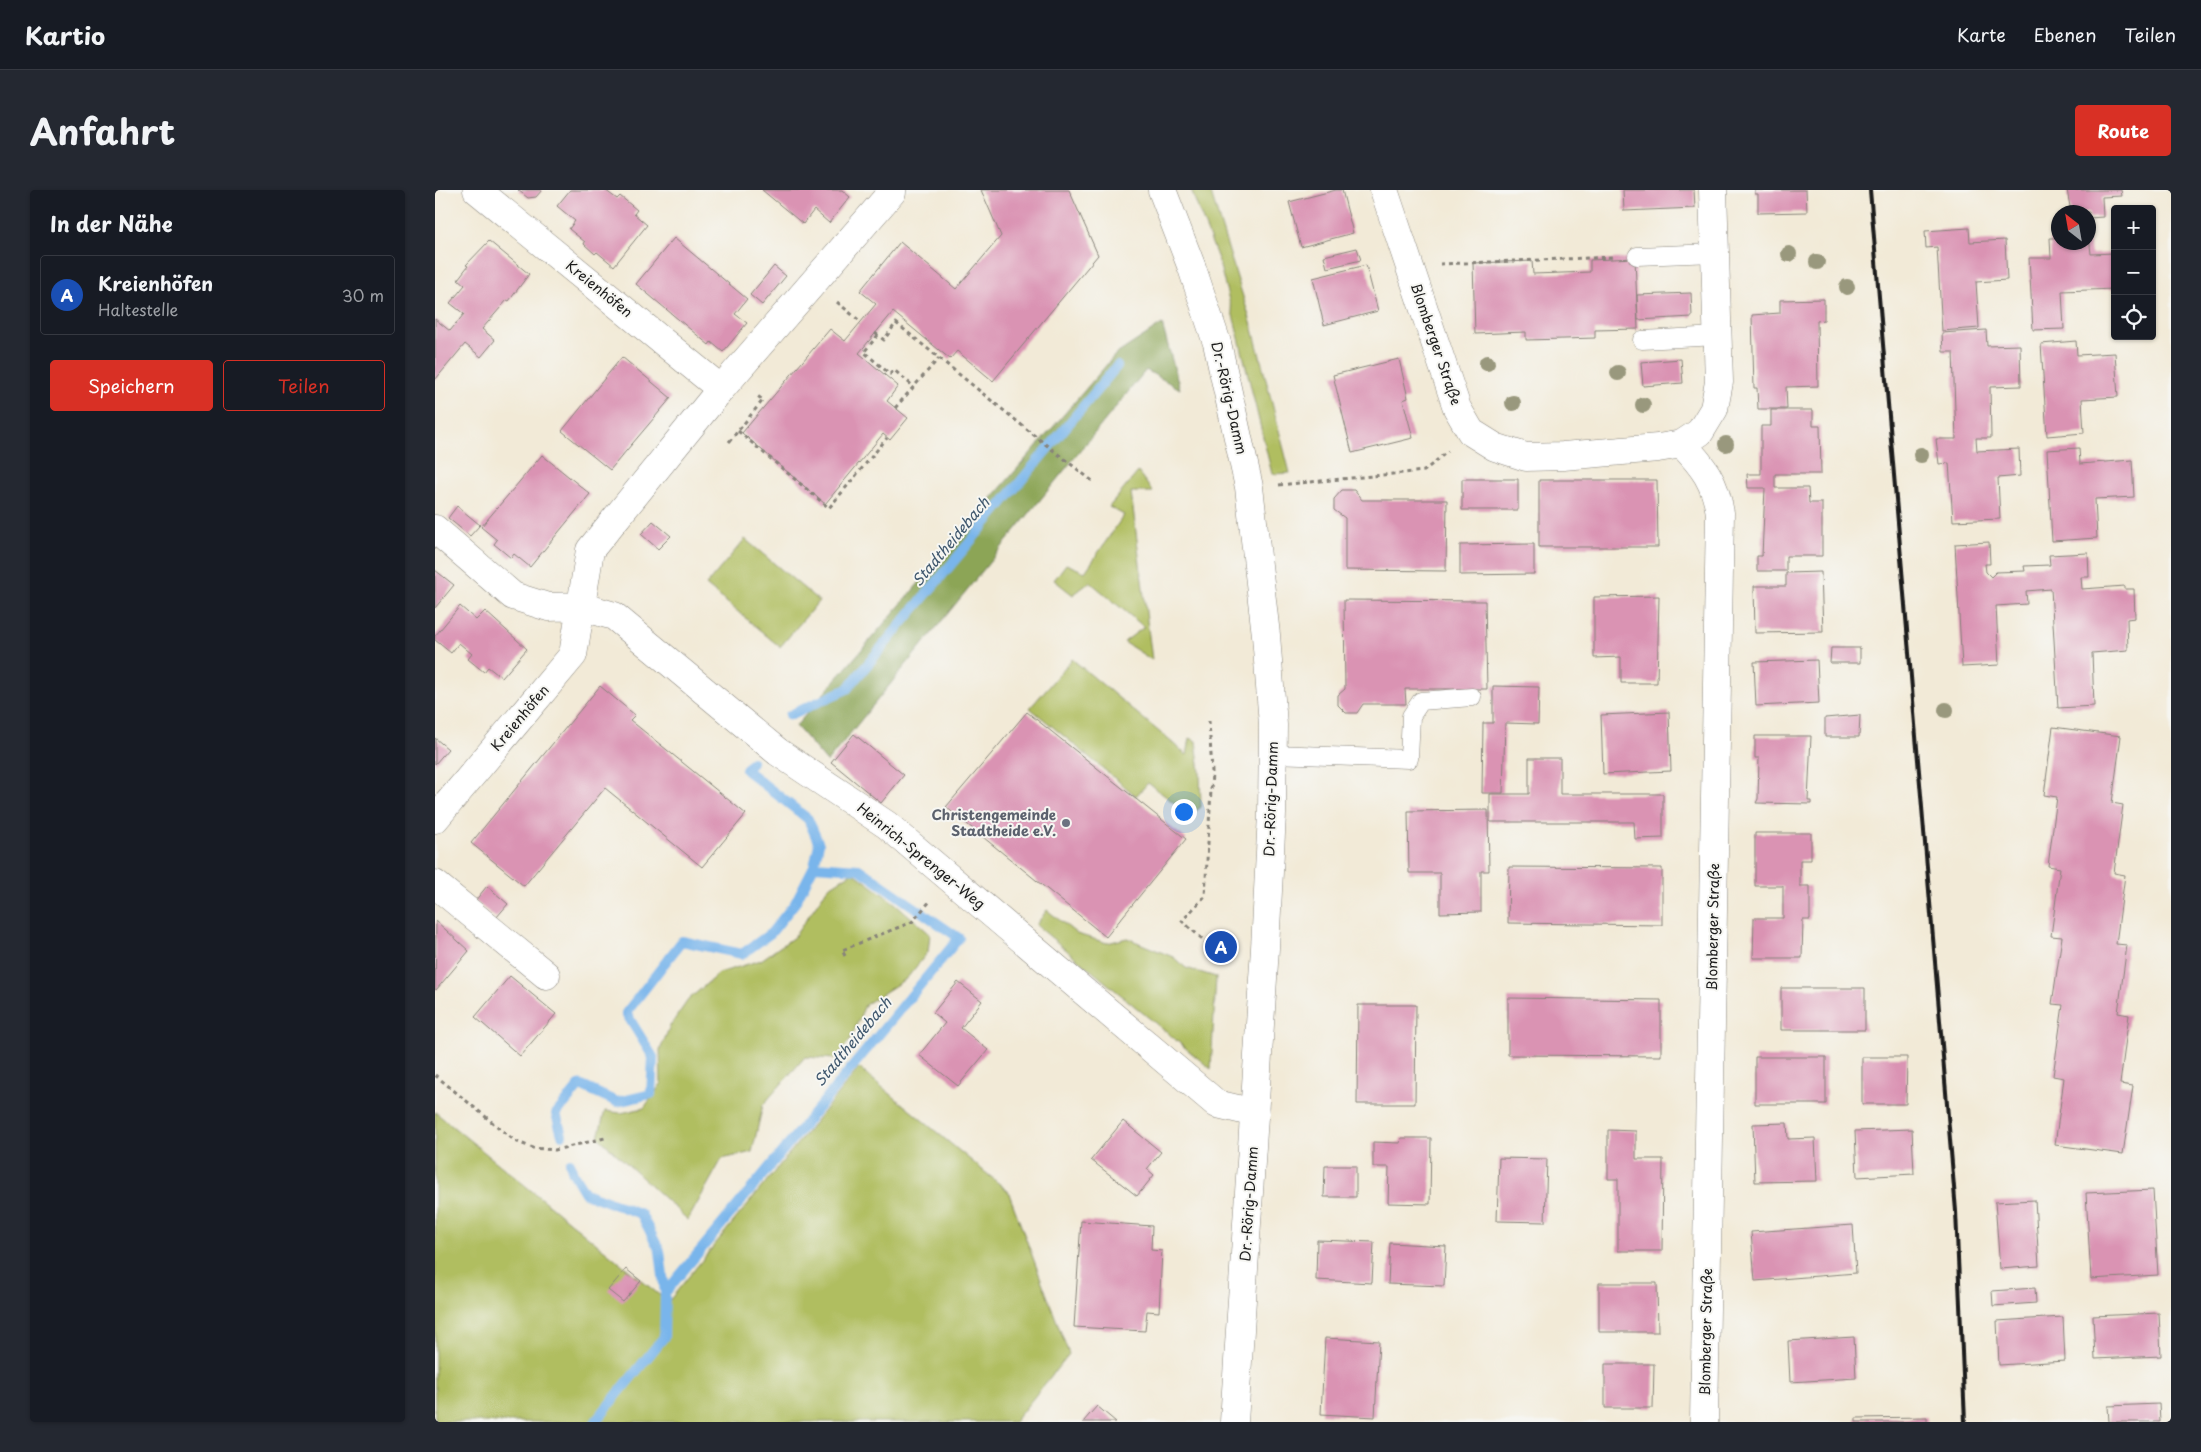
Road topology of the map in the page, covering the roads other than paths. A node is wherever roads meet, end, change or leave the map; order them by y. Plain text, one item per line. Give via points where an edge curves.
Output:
1 (477, 190) edge
2 (892, 190) edge
3 (1162, 190) edge
4 (1384, 190) edge
5 (1713, 190) edge
6 (1715, 254) junction
7 (1637, 256) road end
8 (1718, 336) junction
9 (1642, 340) dead end
10 (721, 389) junction
11 (1683, 444) junction
12 (435, 529) edge
13 (580, 606) junction
14 (1472, 697) dead end
15 (1274, 754) junction
16 (435, 818) edge
17 (435, 884) edge
18 (546, 975) dead end
19 (1255, 1114) junction
20 (1234, 1422) edge
21 (1704, 1422) edge

1 - 10 street, Kreienhöfen
2 - 10 street, Kreienhöfen
3 - 15 street, Dr.-Rörig-Damm via 1217,343 1249,487 1266,635
4 - 11 street, Blomberger Straße via 1457,408 1471,432 1495,447 1526,457
5 - 6 street
6 - 7 lane
6 - 8 street
8 - 9 lane
8 - 11 street via 1719,382 1714,409 1700,432
10 - 13 street, Kreienhöfen via 589,550
11 - 21 street, Blomberger Straße via 1704,467 1717,494 1720,513
12 - 13 street via 513,596 548,607
13 - 16 street, Kreienhöfen via 573,655
13 - 19 street, Heinrich-Sprenger-Weg via 614,616 778,752 887,826 1217,1104
14 - 15 lane via 1421,701 1411,716 1409,759
15 - 19 street, Dr.-Rörig-Damm
17 - 18 street
19 - 20 street, Dr.-Rörig-Damm

